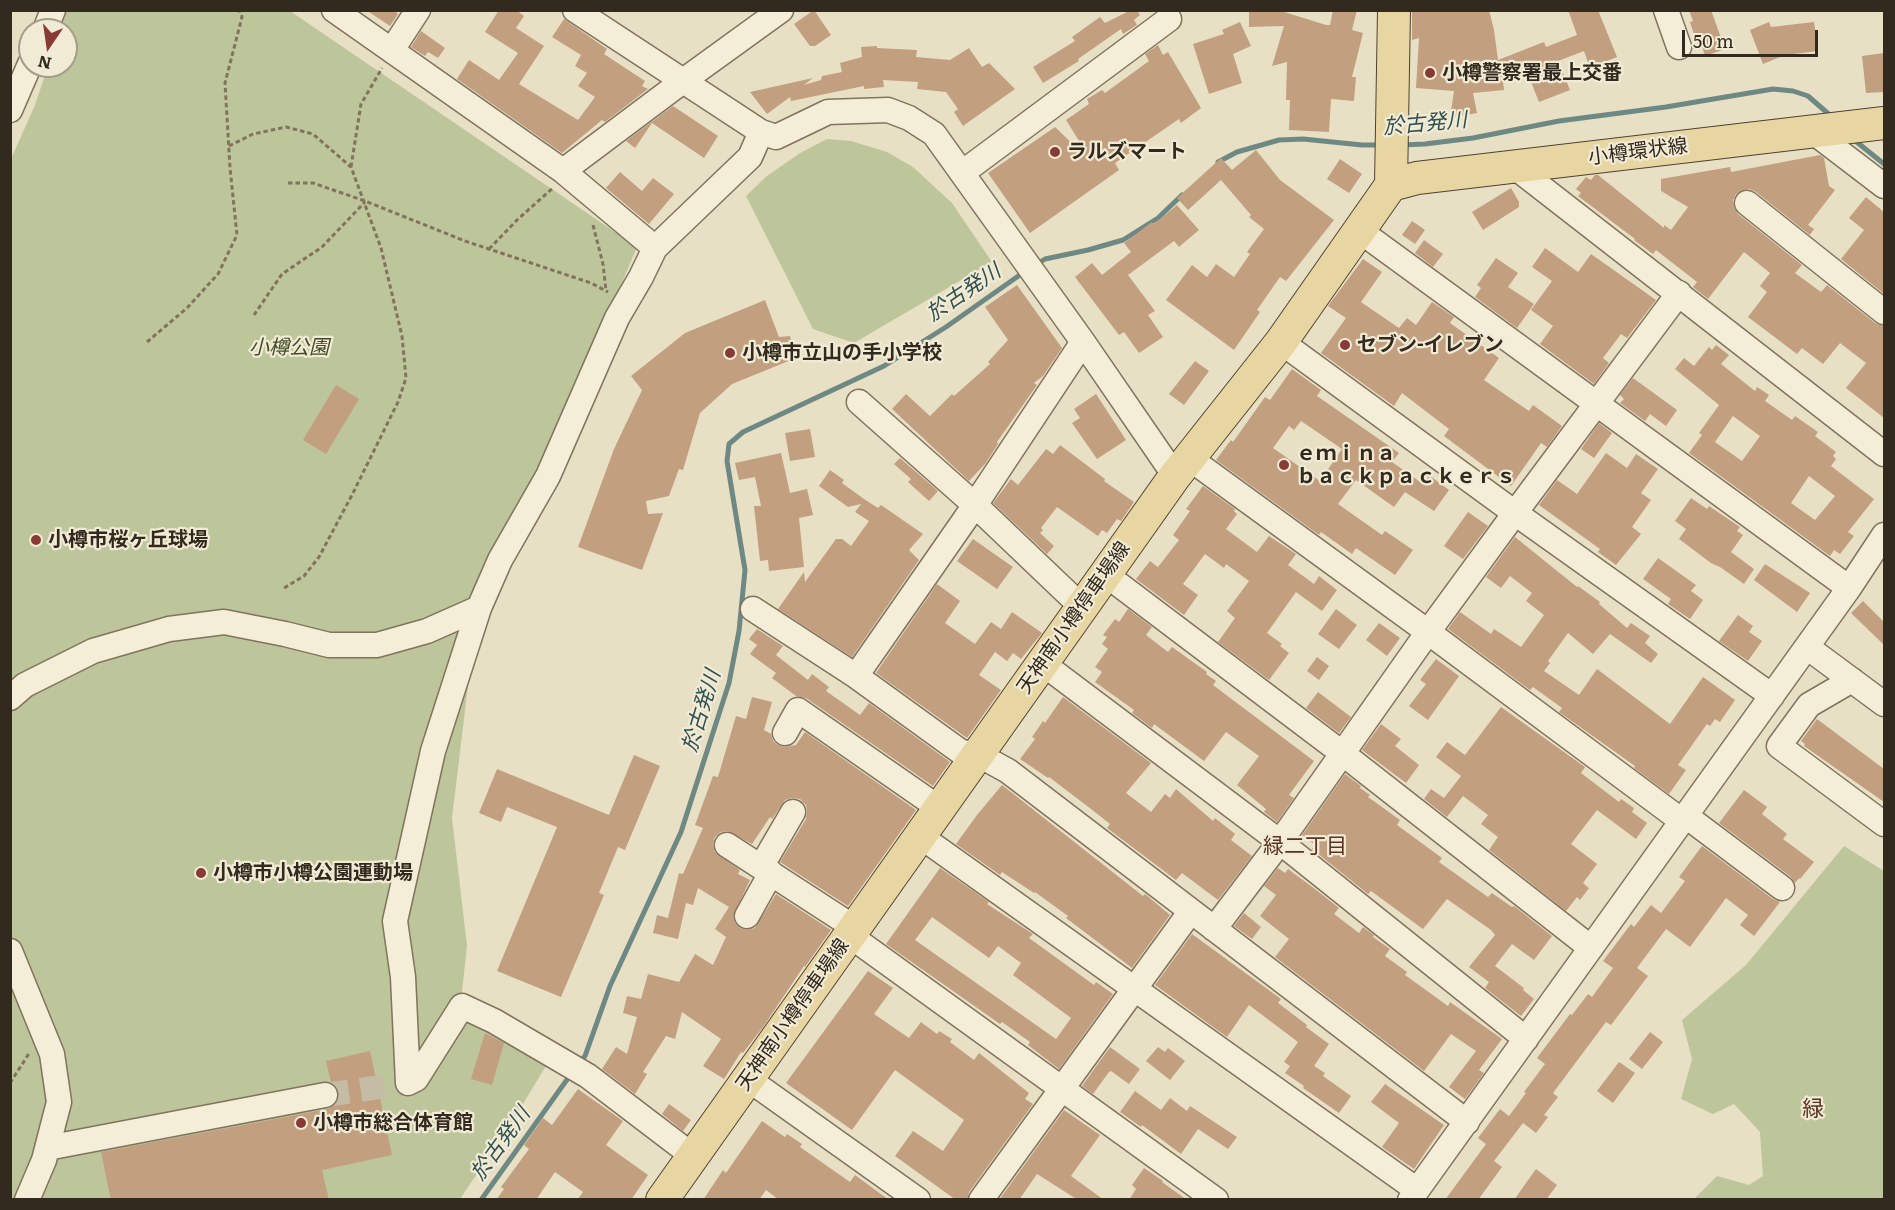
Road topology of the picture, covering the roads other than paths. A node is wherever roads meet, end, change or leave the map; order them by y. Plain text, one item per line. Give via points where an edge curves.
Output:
1 (334, 10) edge
2 (417, 10) edge
3 (575, 10) edge
4 (781, 10) edge
5 (1394, 10) edge
6 (1666, 10) edge
7 (1169, 19) dead end
8 (1679, 48) dead end
9 (392, 50) junction
10 (24, 78) edge
11 (683, 81) junction
12 (10, 110) edge
13 (1845, 127) edge
14 (761, 132) junction
15 (1515, 167) junction
16 (565, 173) junction
17 (962, 173) junction
18 (1391, 174) junction
19 (1884, 186) edge
20 (1747, 203) dead end
21 (1360, 231) junction
22 (655, 248) junction
23 (1679, 293) junction
24 (1884, 312) edge
25 (1083, 342) junction
26 (1281, 342) junction
27 (859, 402) dead end
28 (1596, 403) junction
29 (1884, 454) edge
30 (1182, 467) junction
31 (975, 505) junction
32 (1515, 513) junction
33 (1884, 535) edge
34 (1105, 574) junction
35 (1850, 588) junction
36 (479, 608) junction
37 (1083, 608) junction
38 (753, 609) dead end
39 (1428, 632) junction
40 (1807, 647) junction
41 (1042, 663) junction
42 (856, 676) junction
43 (1852, 680) junction
44 (1772, 696) junction
45 (10, 698) edge
46 (1884, 704) edge
47 (784, 733) dead end
48 (1342, 753) junction
49 (977, 754) junction
50 (939, 808) junction
51 (793, 812) dead end
52 (1684, 819) junction
53 (1884, 824) edge
54 (920, 836) junction
55 (1280, 842) junction
56 (727, 845) dead end
57 (766, 870) junction
58 (1782, 888) dead end
59 (1191, 911) junction
60 (747, 916) dead end
61 (1214, 929) junction
62 (852, 932) junction
63 (1591, 948) junction
64 (10, 951) edge
65 (1135, 989) junction
66 (1526, 1039) junction
67 (748, 1079) junction
68 (1061, 1090) junction
69 (325, 1095) tunnel mouth
70 (1467, 1122) junction
71 (47, 1148) junction
72 (693, 1156) junction
73 (1414, 1195) edge
74 (667, 1198) edge
75 (27, 1200) edge
76 (918, 1200) edge
77 (981, 1200) edge
78 (1216, 1200) edge

1 - 9 street
2 - 9 street
3 - 11 street
4 - 11 street
5 - 18 main road
6 - 8 street
7 - 17 street
9 - 16 street
10 - 12 street
11 - 14 street
11 - 16 street
13 - 15 main road, 小樽環状線
13 - 19 street
14 - 17 street via 776,136 828,112 888,110 934,134
14 - 22 street via 750,157
15 - 18 main road, 小樽環状線 via 1417,178
15 - 23 street
16 - 22 street
17 - 25 street
18 - 21 main road, 天神南小樽停車場線
20 - 24 street
21 - 26 main road, 天神南小樽停車場線
21 - 28 street
22 - 36 street via 616,296 617,318 548,476 500,560
23 - 28 street
23 - 29 street
25 - 30 street
25 - 31 street
26 - 30 main road, 天神南小樽停車場線
26 - 32 street
27 - 31 street
28 - 32 street
28 - 35 street
30 - 34 main road, 天神南小樽停車場線
30 - 39 street
31 - 37 street
31 - 42 street
32 - 39 street
32 - 44 street
33 - 35 street
34 - 37 main road, 天神南小樽停車場線
34 - 48 street
35 - 40 street
36 - 45 street via 427,630 376,645 329,645 224,622 169,629 93,651 25,686
36 - 72 street via 433,751 395,921 403,977 408,1083 417,1079 462,1006 588,1076
37 - 41 main road, 天神南小樽停車場線
38 - 42 street
39 - 48 street
39 - 52 street
40 - 43 street
40 - 44 street
41 - 49 main road, 天神南小樽停車場線
41 - 55 street
42 - 49 street via 961,752
43 - 46 street
43 - 53 street via 1809,705 1779,746
44 - 52 street
47 - 50 street via 798,710
48 - 55 street
48 - 63 street
49 - 50 main road, 天神南小樽停車場線
49 - 59 street via 1008,771
50 - 54 main road, 天神南小樽停車場線
51 - 57 street
52 - 58 street
52 - 63 street
54 - 62 main road, 天神南小樽停車場線
54 - 65 street
55 - 61 street
55 - 66 street
56 - 57 street
57 - 60 street
57 - 62 street
59 - 61 street
59 - 65 street
61 - 70 street
62 - 67 main road, 天神南小樽停車場線
62 - 68 street
63 - 66 street
64 - 71 street via 52,1054 59,1102
65 - 68 street
65 - 73 street
66 - 70 street
67 - 72 main road, 天神南小樽停車場線
67 - 76 street
68 - 77 street
68 - 78 street
69 - 71 street
70 - 73 street
71 - 75 street
72 - 74 main road, 天神南小樽停車場線

